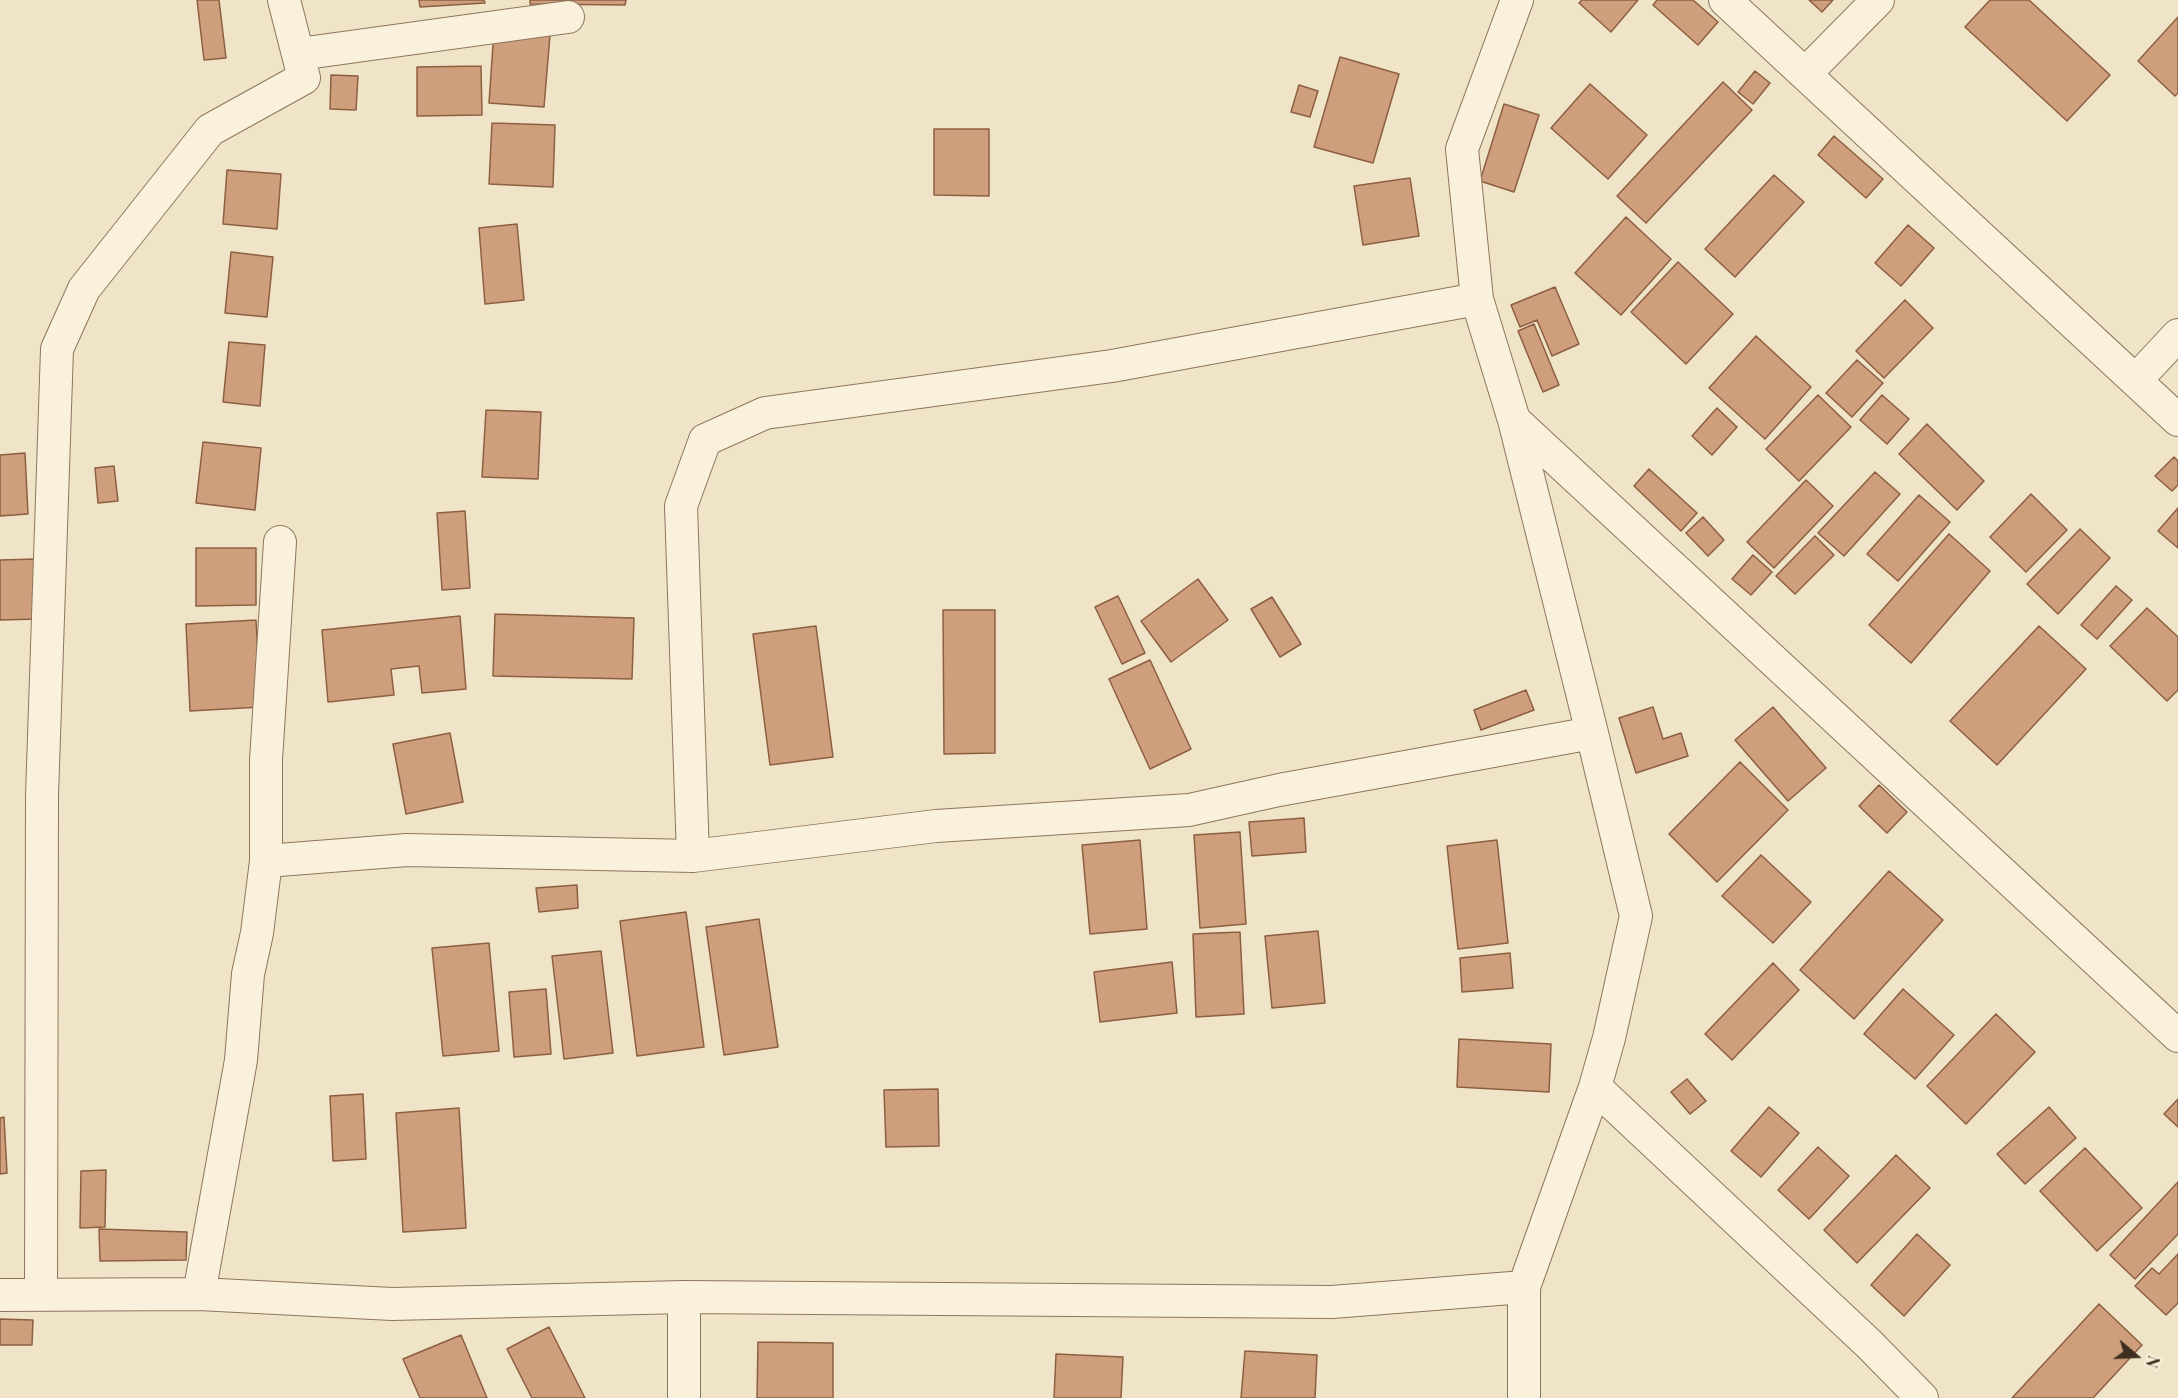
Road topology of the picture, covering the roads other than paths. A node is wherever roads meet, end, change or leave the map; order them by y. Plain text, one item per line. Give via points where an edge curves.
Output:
1 (284, 0) edge
2 (1517, 0) edge
3 (1725, 0) edge
4 (1878, 0) edge
5 (568, 17) dead end
6 (299, 54) junction
7 (1805, 74) junction
8 (1477, 299) junction
9 (2178, 335) edge
10 (2136, 380) junction
11 (1514, 420) junction
12 (2178, 420) edge
13 (280, 542) dead end
14 (1593, 733) junction
15 (693, 856) junction
16 (266, 861) junction
17 (2178, 1036) edge
18 (1596, 1087) junction
19 (1524, 1287) junction
20 (199, 1294) junction
21 (0, 1295) edge
22 (41, 1295) junction
23 (684, 1297) junction
24 (684, 1398) edge
25 (1524, 1398) edge
26 (1922, 1398) edge

1 - 6 street
2 - 8 street via 1462,149
3 - 7 street
4 - 7 street
5 - 6 street
6 - 22 street via 304,78 210,130 84,289 57,349 42,796
7 - 10 street
8 - 11 street
8 - 15 street via 1112,366 765,413 705,440 681,506
9 - 10 street
10 - 12 street
11 - 14 street
11 - 17 street
13 - 16 street via 266,760
14 - 15 street via 1189,810 936,826
14 - 18 street via 1636,916
15 - 16 street via 407,850
16 - 20 street via 248,974 241,1060
18 - 19 street
18 - 26 street
19 - 23 street via 1332,1302
19 - 25 street
20 - 22 street
20 - 23 street via 392,1304
21 - 22 street
23 - 24 street

